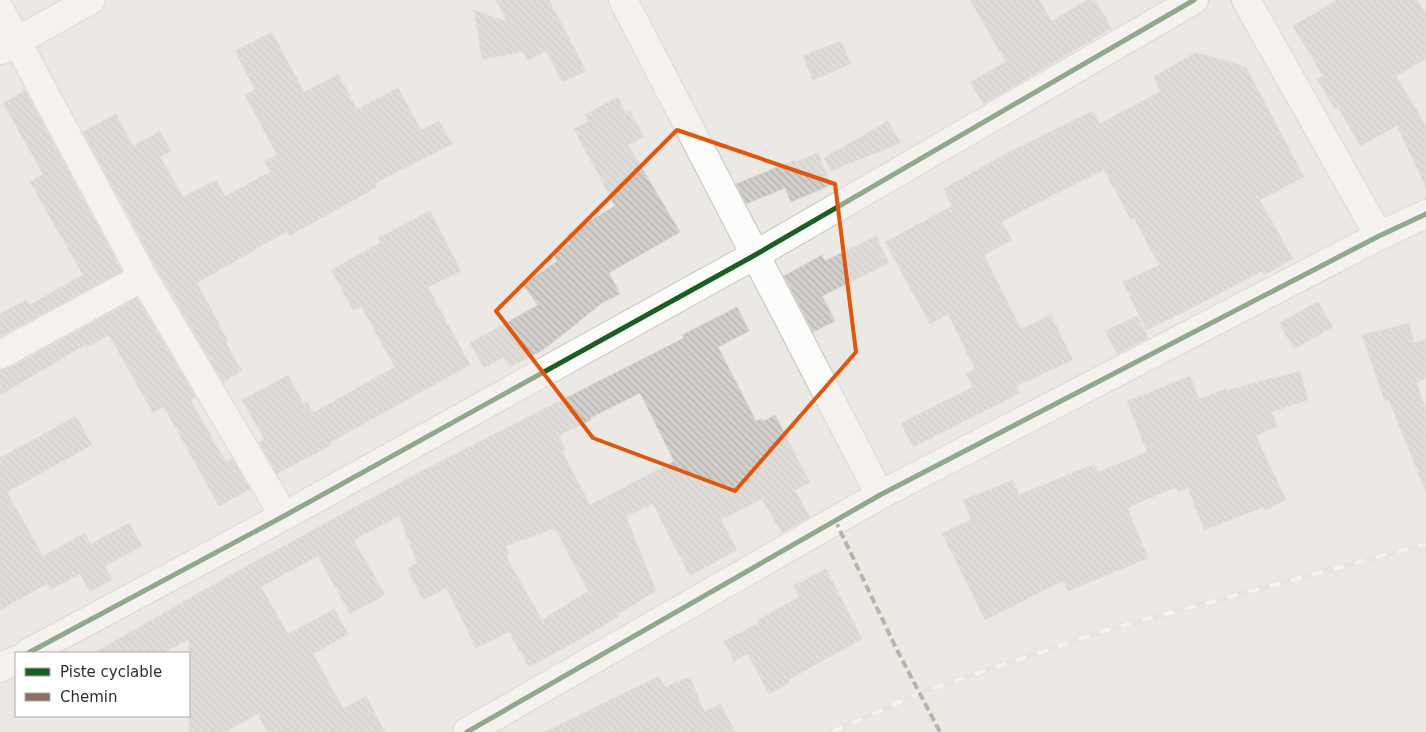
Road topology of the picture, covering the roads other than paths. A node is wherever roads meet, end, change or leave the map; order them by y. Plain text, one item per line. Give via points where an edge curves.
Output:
1 (91, 0) edge
2 (623, 0) edge
3 (1194, 0) edge
4 (1246, 0) edge
5 (0, 10) edge
6 (8, 46) edge
7 (1426, 214) edge
8 (1379, 236) junction
9 (755, 255) junction
10 (143, 277) junction
11 (0, 355) edge
12 (880, 495) junction
13 (284, 516) junction
14 (30, 652) edge
15 (15, 660) edge
16 (0, 668) edge
17 (467, 732) edge

1 - 6 street
2 - 9 street
3 - 9 street
4 - 8 street
5 - 6 street
6 - 10 street
7 - 8 street
8 - 12 street
9 - 12 street
9 - 13 street
10 - 11 street
10 - 13 street
12 - 17 street
13 - 14 street
15 - 16 street

